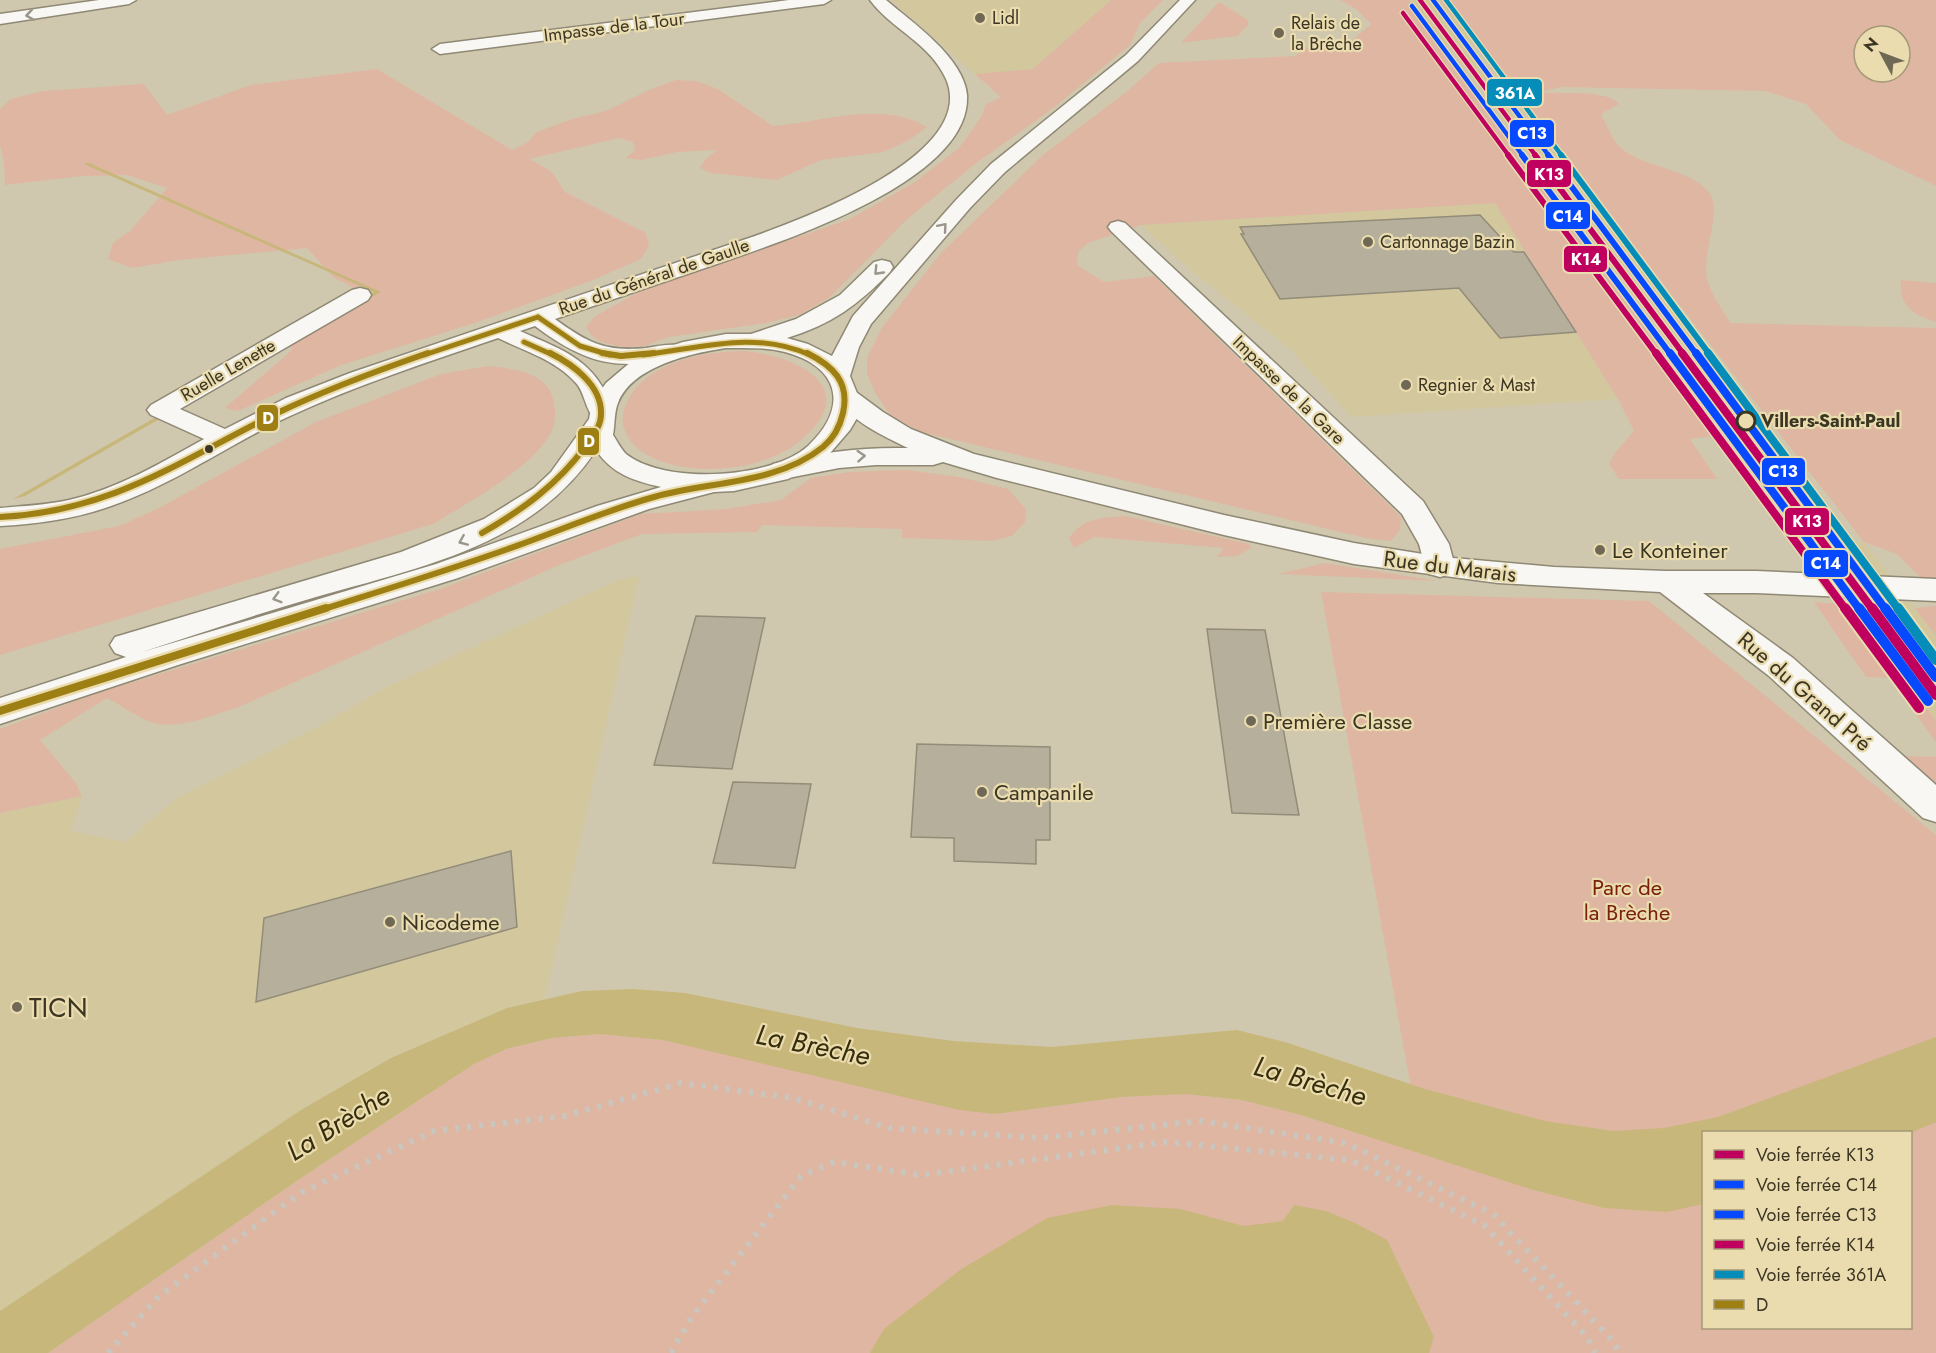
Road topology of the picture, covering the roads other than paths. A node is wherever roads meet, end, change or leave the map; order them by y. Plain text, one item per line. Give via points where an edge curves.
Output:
1 (129, 0) edge
2 (824, 0) edge
3 (1188, 0) edge
4 (885, 1) edge
5 (0, 19) edge
6 (440, 49) dead end
7 (1049, 125) junction
8 (1118, 227) dead end
9 (360, 295) dead end
10 (538, 317) junction
11 (500, 330) junction
12 (751, 341) junction
13 (675, 351) junction
14 (842, 387) junction
15 (601, 417) junction
16 (226, 440) junction
17 (974, 463) junction
18 (783, 470) junction
19 (705, 485) junction
20 (11, 517) edge
21 (1440, 567) junction
22 (1667, 582) junction
23 (1936, 590) edge
24 (0, 688) edge
25 (0, 711) edge
26 (1936, 807) edge

1 -> 5 street
2 - 6 street, Impasse de la Tour
3 - 7 street via 1132,58
4 - 10 street, Rue du Général de Gaulle via 941,58 957,86 954,118 927,155 872,192 799,226
7 -> 12 street via 964,182 849,300 806,324
14 -> 7 street via 854,333 870,310 988,178
8 - 21 street, Impasse de la Gare via 1413,508 1427,528
9 - 16 street, Ruelle Lenette via 160,410
10 - 11 street, Rue du Général de Gaulle
10 - 13 street via 598,353 632,356
11 - 15 street via 580,373 591,387
11 - 16 street, Rue du Général de Gaulle via 345,384
12 - 13 street
12 - 14 street via 808,354 826,364
13 - 15 street via 623,380 609,395
14 - 17 street, Rue du Marais via 865,414 895,433
14 - 18 street via 845,413 832,437 807,458
15 - 19 street via 604,442 628,467 655,478
15 -> 24 street via 570,468 546,493 476,536
16 - 20 street, Rue du Général de Gaulle via 113,498
18 -> 17 street, Rue du Marais via 877,455
17 - 21 street, Rue du Marais via 1285,539
18 - 19 street via 738,483
19 - 25 street via 651,498 449,570
21 - 22 street, Rue du Marais
22 - 23 street, Rue du Marais
22 - 26 street, Rue du Grand Pré via 1781,667

